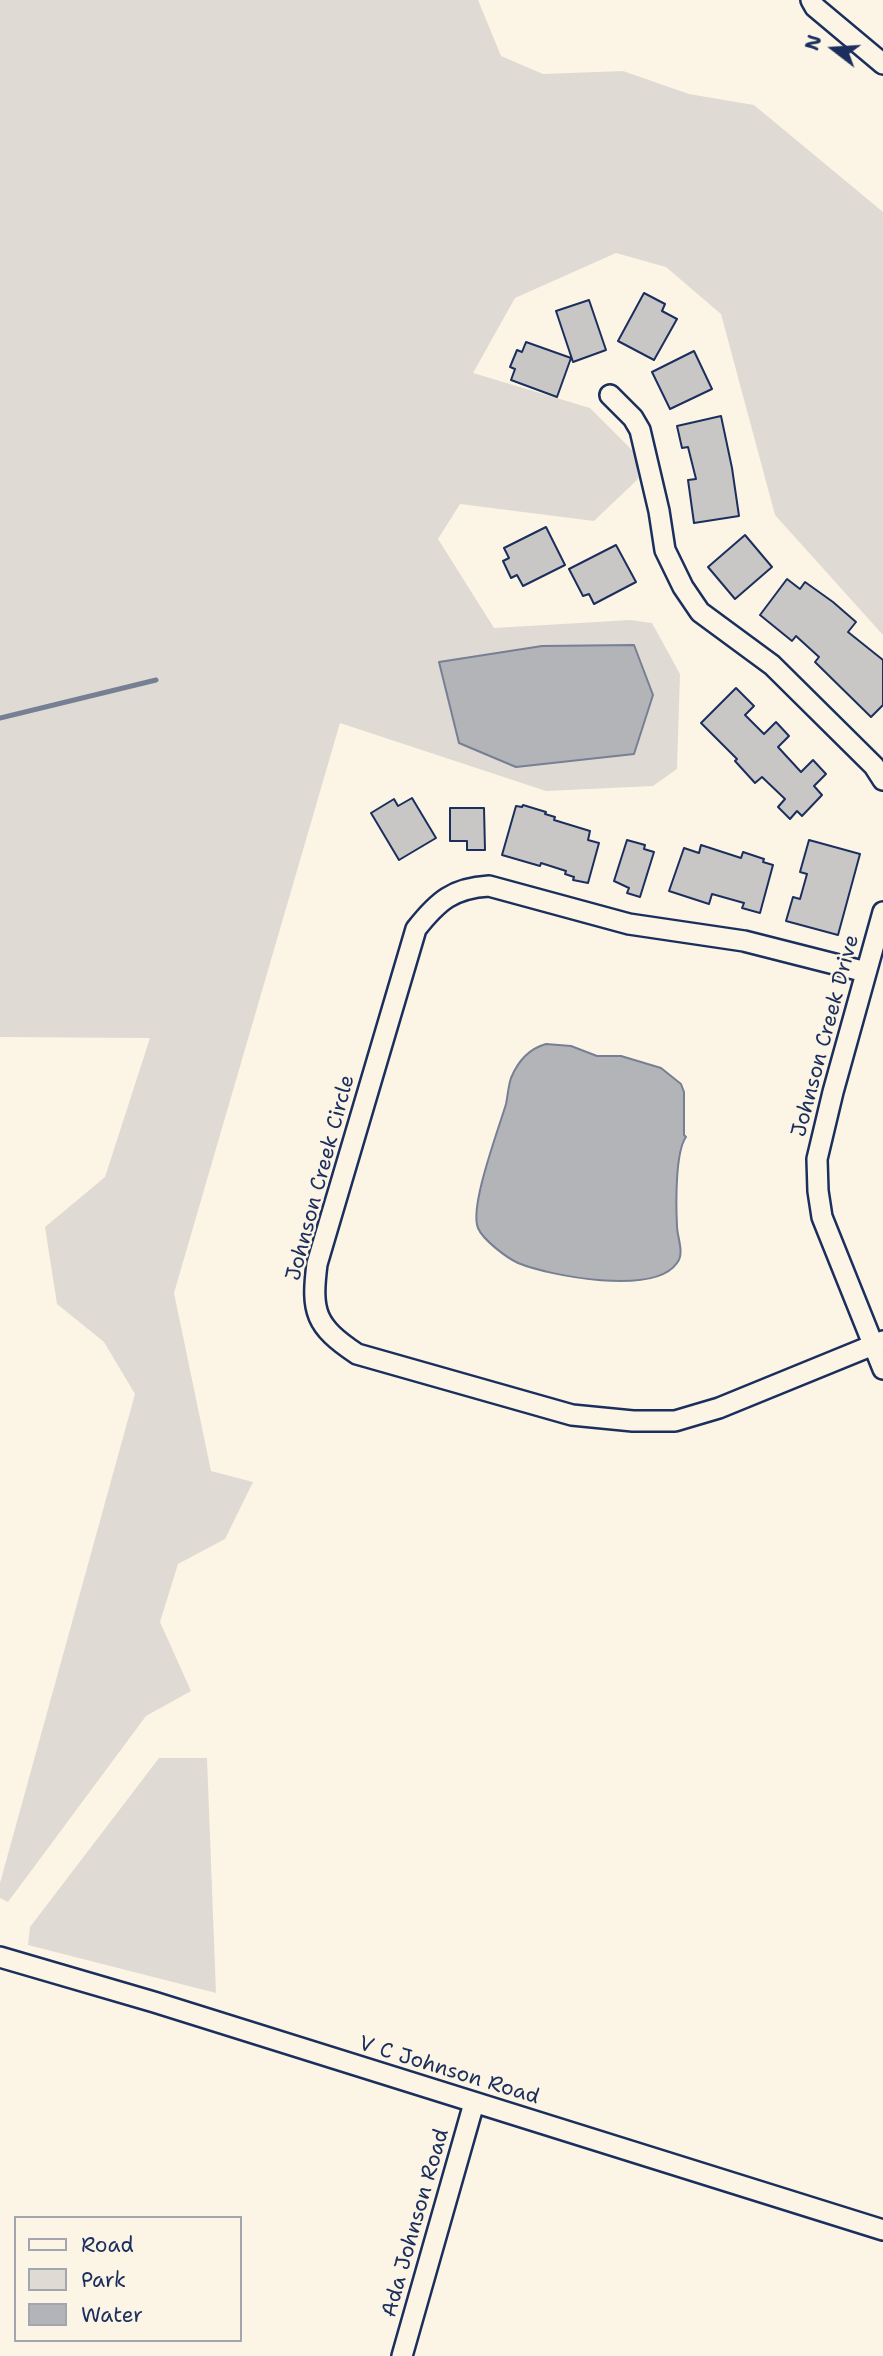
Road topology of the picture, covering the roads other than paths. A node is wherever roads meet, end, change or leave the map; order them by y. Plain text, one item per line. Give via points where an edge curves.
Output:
1 (811, 0) edge
2 (883, 64) edge
3 (610, 395) dead end
4 (883, 780) edge
5 (883, 912) edge
6 (866, 972) junction
7 (878, 1343) edge
8 (883, 1369) edge
9 (0, 1957) edge
10 (474, 2103) junction
11 (883, 2230) edge
12 (402, 2356) edge

1 - 2 street
3 - 4 street via 640,430 665,550 700,612 772,665
5 - 6 street, Johnson Creek Drive
6 - 7 street, Johnson Creek Drive via 817,1159 822,1217
6 - 7 street, Johnson Creek Circle via 722,936 629,924 489,886 445,887 416,929 317,1264 313,1296 322,1325 357,1354 572,1415 633,1421 675,1421 719,1408
7 - 8 street, Johnson Creek Drive
9 - 10 street, V C Johnson Road
10 - 11 street, V C Johnson Road
10 - 12 street, Ada Johnson Road

